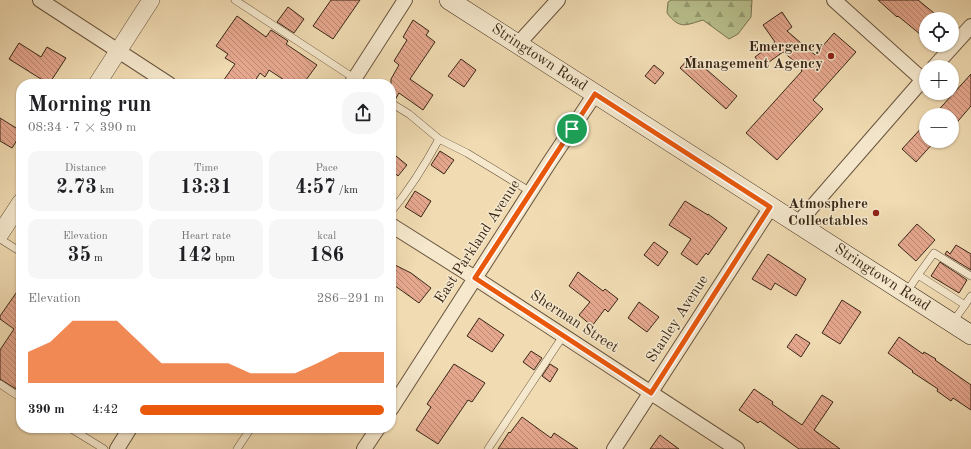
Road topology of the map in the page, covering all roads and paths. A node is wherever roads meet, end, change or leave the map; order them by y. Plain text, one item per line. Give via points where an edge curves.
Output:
1 (40, 0) edge
2 (151, 0) edge
3 (235, 0) edge
4 (405, 0) edge
5 (449, 0) edge
6 (558, 0) edge
7 (834, 0) edge
8 (971, 26) edge
9 (518, 44) junction
10 (118, 50) junction
11 (940, 60) edge
12 (919, 73) edge
13 (100, 79) edge
14 (162, 79) edge
15 (352, 79) edge
16 (358, 79) edge
17 (919, 85) edge
18 (595, 94) junction
19 (396, 106) edge
20 (439, 139) junction
21 (531, 192) junction
22 (396, 206) edge
23 (770, 207) junction
24 (16, 210) edge
25 (798, 223) junction
26 (396, 228) edge
27 (0, 234) edge
28 (0, 239) edge
29 (16, 249) edge
30 (918, 274) junction
31 (971, 276) edge
32 (475, 278) junction
33 (906, 293) junction
34 (971, 296) edge
35 (965, 305) junction
36 (952, 323) junction
37 (971, 335) edge
38 (563, 336) junction
39 (0, 384) edge
40 (651, 393) junction
41 (16, 395) edge
42 (396, 401) edge
43 (77, 433) edge
44 (127, 433) edge
45 (248, 433) edge
46 (375, 433) edge
47 (104, 449) edge
48 (117, 449) edge
49 (237, 449) edge
50 (364, 449) edge
51 (488, 449) edge
52 (614, 449) edge
53 (737, 449) edge

1 - 10 street
2 - 10 street
3 - 15 lane
4 - 16 street
5 - 9 main road, Stringtown Road
6 - 9 street
7 - 12 street
8 - 11 street
9 - 18 main road, Stringtown Road
10 - 13 street
10 - 14 street
17 - 25 street
18 - 21 street, East Parkland Avenue
18 - 23 main road, Stringtown Road
19 - 20 lane
20 - 21 lane
20 - 22 lane via 426,163
21 - 32 street, East Parkland Avenue
23 - 25 main road, Stringtown Road
23 - 40 street, Stanley Avenue
24 - 27 street
25 - 33 main road, Stringtown Road
26 - 32 street, Sherman Street
28 - 29 lane
30 - 31 lane via 934,253
30 - 33 lane
30 - 35 lane
32 - 38 street, Sherman Street
32 - 42 street, East Parkland Avenue
33 - 36 main road, Stringtown Road
34 - 35 lane
35 - 36 lane
36 - 37 main road, Stringtown Road
38 - 40 street, Sherman Street
38 - 51 lane
39 - 41 lane
40 - 52 street, Stanley Avenue
40 - 53 street, Sherman Street
43 - 47 lane
44 - 48 street
45 - 49 lane
46 - 50 street

